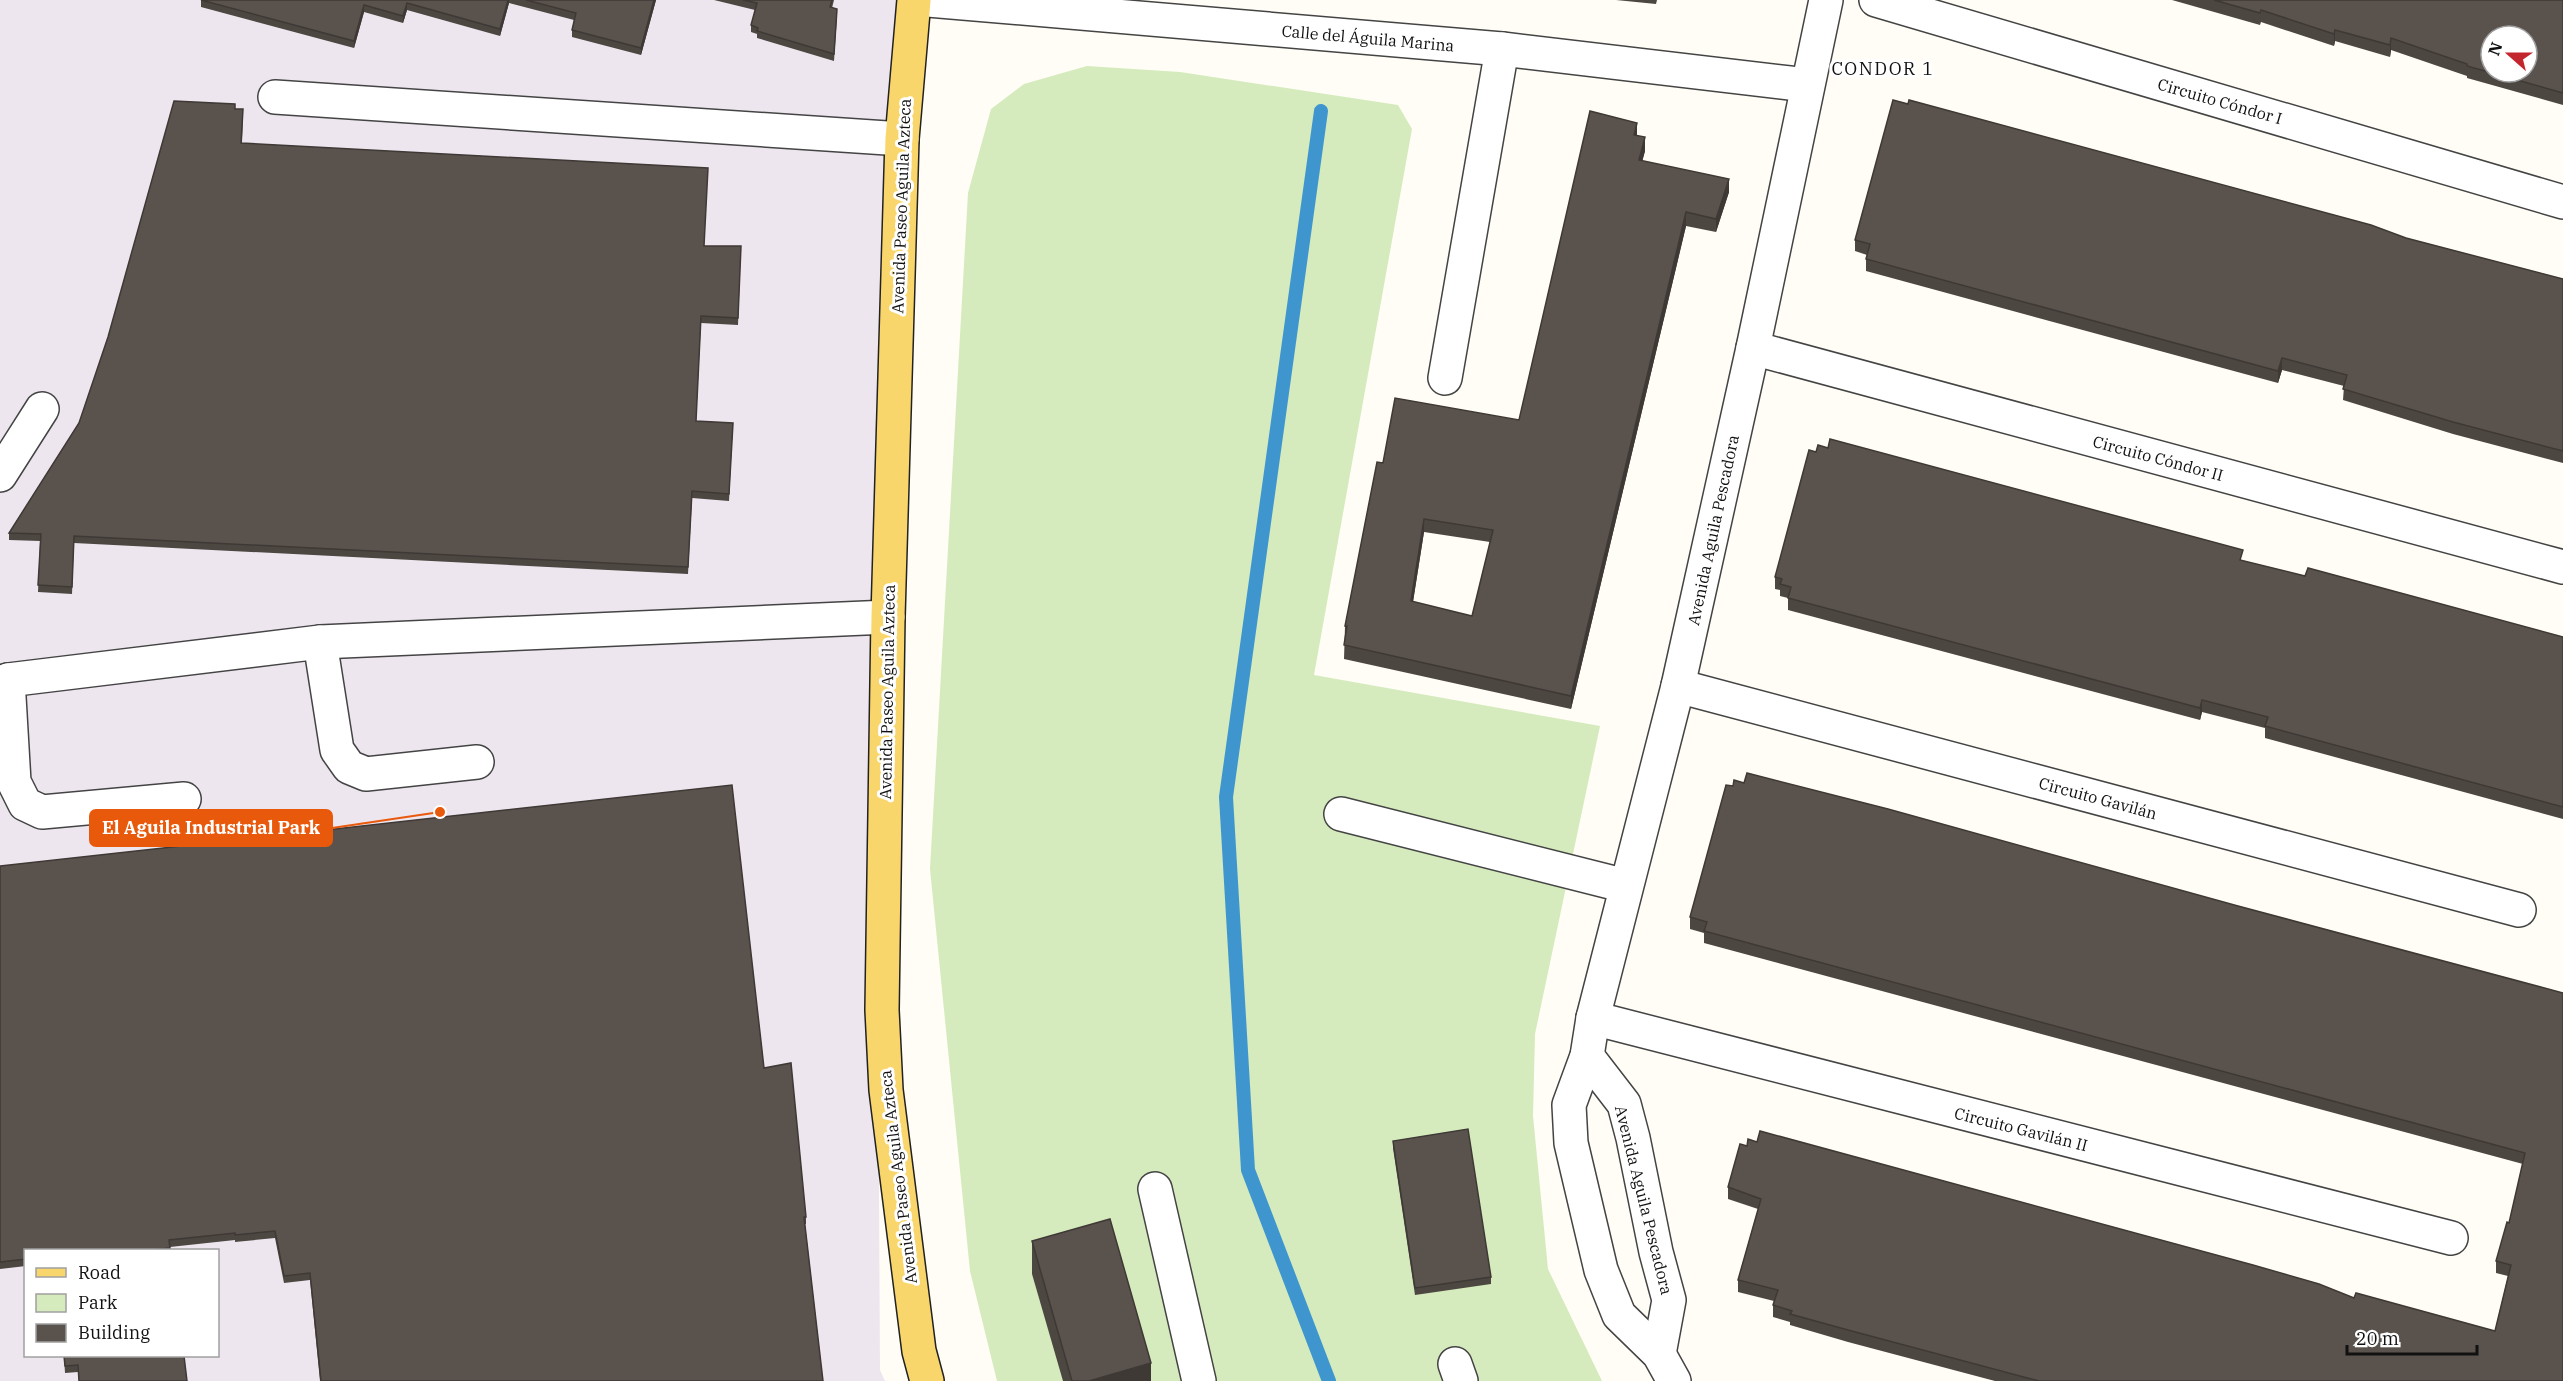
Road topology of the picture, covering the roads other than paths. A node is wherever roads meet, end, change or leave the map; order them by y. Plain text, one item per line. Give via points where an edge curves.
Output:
1 (914, 0) edge
2 (928, 0) edge
3 (1826, 0) edge
4 (1876, 0) edge
5 (1105, 8) edge
6 (1502, 49) junction
7 (1807, 86) junction
8 (275, 97) dead end
9 (902, 139) junction
10 (2563, 202) edge
11 (1753, 348) junction
12 (1444, 378) dead end
13 (42, 410) dead end
14 (0, 475) edge
15 (2563, 567) edge
16 (888, 617) junction
17 (320, 642) junction
18 (4, 682) edge
19 (1678, 686) junction
20 (477, 762) dead end
21 (184, 799) dead end
22 (1341, 814) dead end
23 (1626, 886) junction
24 (2519, 910) dead end
25 (1593, 1018) junction
26 (1587, 1056) junction
27 (1155, 1189) dead end
28 (2451, 1238) dead end
29 (1666, 1368) edge
30 (927, 1381) edge
31 (1199, 1381) edge

1 - 9 main road, Avenida Paseo Aguila Azteca
2 - 5 street, Calle del Águila Marina
3 - 7 street, Avenida Aguila Pescadora
4 - 10 street, Circuito Cóndor I
5 - 6 street, Calle del Águila Marina
6 - 7 street, Calle del Águila Marina
6 - 12 street
7 - 11 street, Avenida Aguila Pescadora
8 - 9 street
9 - 16 main road, Avenida Paseo Aguila Azteca
11 - 15 street, Circuito Cóndor II
11 - 19 street, Avenida Aguila Pescadora
13 - 14 street
16 - 17 street
16 - 30 main road, Avenida Paseo Aguila Azteca via 882,1010 886,1090 919,1351
17 - 18 street
17 - 20 street via 337,750 349,767 366,774
18 - 21 street via 14,782 25,804 42,812
19 - 23 street, Avenida Aguila Pescadora
19 - 24 street, Circuito Gavilán
22 - 23 street
23 - 25 street, Avenida Aguila Pescadora
25 - 26 street, Avenida Aguila Pescadora
25 - 28 street, Circuito Gavilán II
26 - 29 street, Avenida Aguila Pescadora via 1624,1104 1669,1300
26 - 29 street, Avenida Aguila Pescadora via 1569,1105 1569,1124 1601,1269 1619,1315
27 - 31 street

